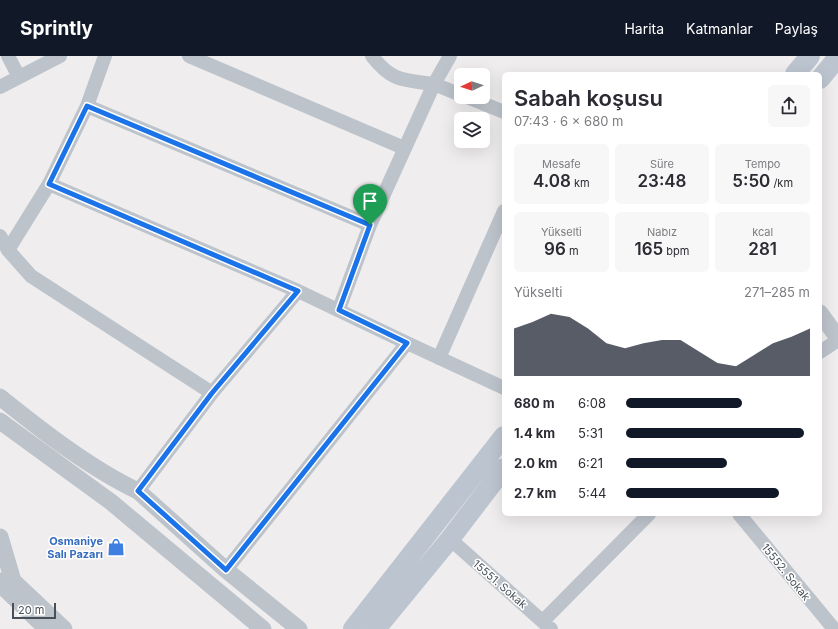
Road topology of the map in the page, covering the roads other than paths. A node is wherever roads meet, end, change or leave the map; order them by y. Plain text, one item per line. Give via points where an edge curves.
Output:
1 (8, 56) edge
2 (60, 56) edge
3 (105, 56) edge
4 (189, 56) edge
5 (372, 56) edge
6 (450, 56) edge
7 (810, 56) edge
8 (838, 57) edge
9 (797, 72) edge
10 (822, 76) edge
11 (19, 77) junction
12 (434, 84) junction
13 (0, 87) edge
14 (454, 92) edge
15 (484, 104) edge
16 (87, 106) junction
17 (502, 111) edge
18 (404, 148) junction
19 (49, 184) junction
20 (502, 216) edge
21 (370, 225) junction
22 (0, 236) edge
23 (8, 250) junction
24 (298, 291) junction
25 (339, 310) junction
26 (822, 316) edge
27 (838, 339) edge
28 (407, 343) junction
29 (822, 351) edge
30 (439, 358) junction
31 (502, 387) edge
32 (212, 393) junction
33 (0, 397) edge
34 (0, 422) edge
35 (502, 439) edge
36 (502, 471) edge
37 (138, 491) junction
38 (647, 516) edge
39 (741, 516) edge
40 (0, 537) edge
41 (450, 539) junction
42 (226, 570) junction
43 (0, 584) edge
44 (547, 625) edge
45 (47, 629) edge
46 (64, 629) edge
47 (263, 629) edge
48 (299, 629) edge
49 (353, 629) edge
50 (376, 629) edge
51 (834, 629) edge

1 - 11 street
2 - 11 street
3 - 16 street
4 - 18 street
5 - 12 street via 382,69 400,80
6 - 12 street
7 - 9 main road
8 - 10 main road
11 - 13 street
12 - 14 street
12 - 18 street
15 - 17 street
16 - 19 street
16 - 21 street
18 - 21 street
19 - 23 street
19 - 24 street
20 - 30 street
21 - 25 street
22 - 23 street
23 - 32 street via 31,276
24 - 25 street
24 - 32 street
25 - 28 street
26 - 27 street
27 - 29 street
28 - 30 street
28 - 42 street
30 - 31 street
32 - 37 street
33 - 37 street via 39,428 122,484
34 - 47 street via 111,502
35 - 49 main road
36 - 41 main road
37 - 42 street
38 - 44 street
39 - 51 street, 15552. Sokak
40 - 46 street via 13,581
41 - 44 street, 15551. Sokak
41 - 50 main road
42 - 48 street
43 - 45 street

